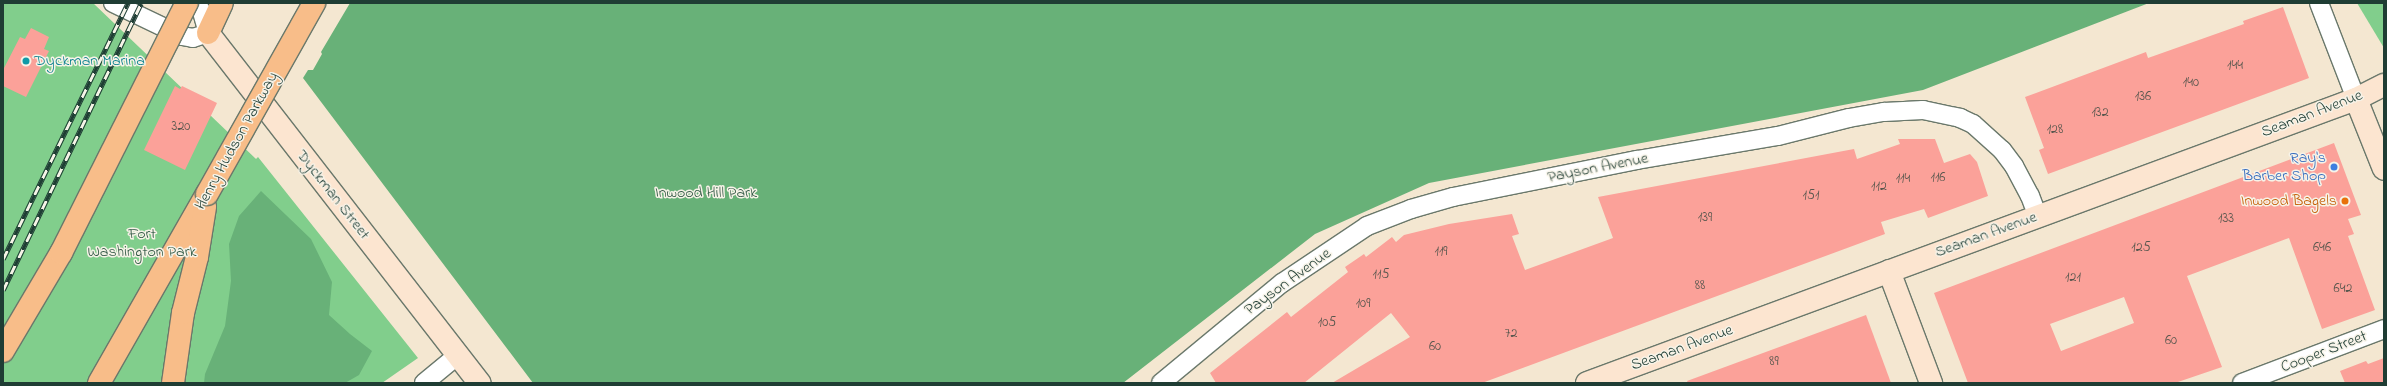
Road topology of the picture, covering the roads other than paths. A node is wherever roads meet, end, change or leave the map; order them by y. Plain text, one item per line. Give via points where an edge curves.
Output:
1 (113, 3) edge
2 (187, 3) edge
3 (196, 3) edge
4 (222, 3) edge
5 (314, 3) edge
6 (2319, 3) edge
7 (208, 33) junction
8 (2384, 85) edge
9 (2356, 99) junction
10 (2384, 169) edge
11 (207, 194) junction
12 (2038, 217) junction
13 (1889, 271) junction
14 (2384, 329) edge
15 (3, 351) edge
16 (458, 355) junction
17 (1181, 377) edge
18 (99, 383) edge
19 (173, 383) edge
20 (424, 383) edge
21 (478, 383) edge
22 (1161, 383) edge
23 (1587, 383) edge
24 (1931, 383) edge
25 (2242, 383) edge

1 - 7 street via 182,36 193,38
2 - 15 highway, bridge via 61,253
3 - 7 street, Dyckman Street via 202,12
4 - 7 highway
5 - 11 highway, Henry Hudson Parkway, bridge
6 - 9 street
7 - 16 street, Dyckman Street
8 - 9 street, Seaman Avenue
9 - 10 street
9 - 12 street, Seaman Avenue
11 - 18 highway, Henry Hudson Parkway
11 - 19 highway via 197,257 183,313
12 - 13 street, Seaman Avenue
12 - 17 street, Payson Avenue via 2014,166 2002,150 1973,124 1960,118 1923,110 1884,112 1778,136 1489,189 1411,209 1368,226 1282,283 1225,329
13 - 23 street, Seaman Avenue
13 - 24 street
14 - 25 street, Cooper Street
16 - 20 street
16 - 21 street, Dyckman Street
17 - 22 street, Payson Avenue

